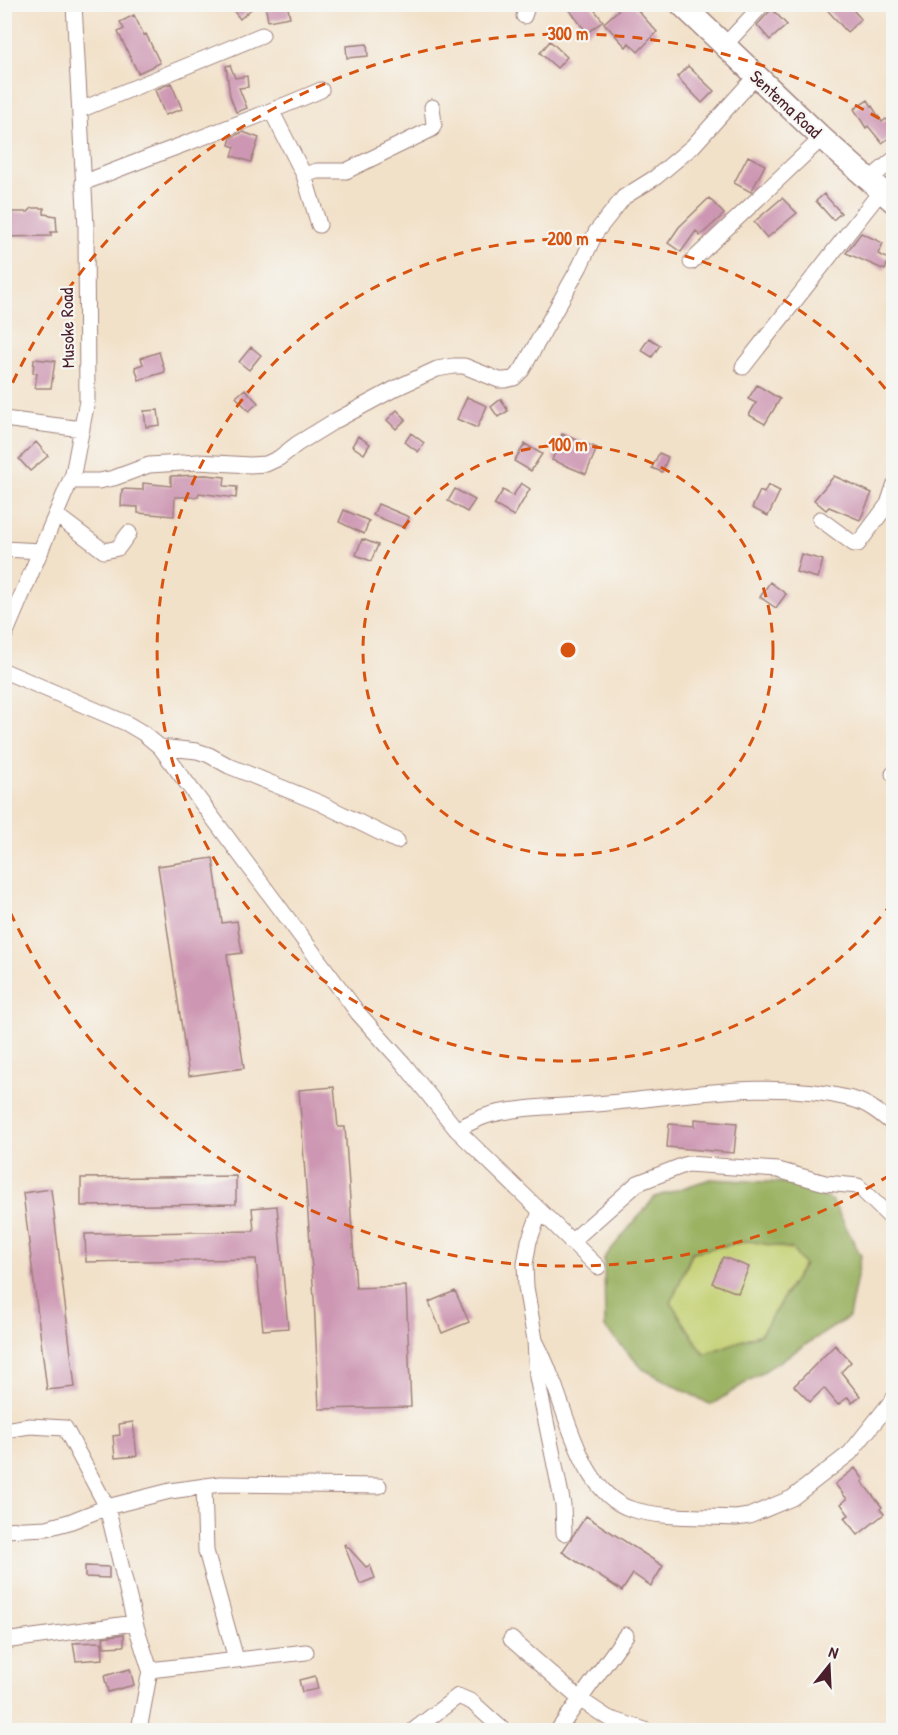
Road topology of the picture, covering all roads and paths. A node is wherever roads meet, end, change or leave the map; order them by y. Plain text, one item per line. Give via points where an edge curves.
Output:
1 (74, 4) edge
2 (681, 4) edge
3 (763, 4) edge
4 (262, 34) dead end
5 (725, 45) junction
6 (756, 76) junction
7 (321, 90) dead end
8 (432, 107) dead end
9 (80, 110) junction
10 (272, 112) junction
11 (822, 138) junction
12 (894, 159) edge
13 (304, 175) junction
14 (83, 183) junction
15 (881, 191) edge
16 (319, 225) dead end
17 (691, 262) dead end
18 (743, 367) dead end
19 (4, 419) edge
20 (82, 429) junction
21 (70, 481) junction
22 (894, 486) edge
23 (56, 515) junction
24 (820, 519) dead end
25 (129, 533) dead end
26 (4, 549) edge
27 (41, 551) junction
28 (4, 637) edge
29 (4, 671) edge
30 (159, 747) junction
31 (397, 841) dead end
32 (894, 1125) edge
33 (456, 1130) junction
34 (540, 1212) junction
35 (894, 1221) edge
36 (571, 1242) junction
37 (598, 1267) dead end
38 (535, 1340) junction
39 (894, 1398) edge
40 (4, 1430) edge
41 (204, 1486) junction
42 (379, 1486) dead end
43 (107, 1507) junction
44 (4, 1530) edge
45 (564, 1533) dead end
46 (135, 1623) junction
47 (626, 1635) dead end
48 (511, 1639) dead end
49 (4, 1641) edge
50 (306, 1652) dead end
51 (236, 1659) junction
52 (150, 1670) junction
53 (581, 1700) junction
54 (139, 1731) edge
55 (414, 1731) edge
56 (503, 1731) edge
57 (558, 1731) edge
58 (645, 1731) edge

1 - 9 street, Musoke Road
2 - 5 main road, Sentema Road
3 - 5 street
4 - 9 street
5 - 6 main road, Sentema Road
6 - 11 main road, Sentema Road
6 - 21 street via 693,146 624,197 596,232 522,370 514,378 499,380 464,366 437,369 333,422 266,464 149,465 107,480
7 - 10 street
8 - 13 street via 432,129 346,171
9 - 14 street, Musoke Road
10 - 13 street
10 - 14 street
11 - 15 main road, Sentema Road
11 - 17 street
12 - 15 street
13 - 16 street
14 - 20 street, Musoke Road via 87,401
15 - 18 street
19 - 20 street
20 - 21 street, Musoke Road
21 - 23 street, Musoke Road
22 - 24 street via 888,504 858,544
23 - 25 street via 104,551 118,548
23 - 27 street, Musoke Road
26 - 27 street
27 - 28 street, Musoke Road
29 - 30 street via 126,723
30 - 31 street via 202,753
30 - 33 street via 358,1013
32 - 33 street via 875,1109 855,1100 776,1089 522,1110 489,1115
33 - 34 street
34 - 36 street
34 - 38 street via 525,1264
35 - 36 street via 858,1186 825,1184 778,1170 687,1164 638,1183
36 - 37 street
38 - 39 street via 566,1420 599,1486 614,1501 652,1514 736,1518 792,1498 850,1453
38 - 45 street via 537,1377 563,1505
40 - 43 street via 30,1426 65,1428
41 - 42 street
41 - 43 street
41 - 51 street via 206,1551
43 - 44 street via 47,1528
43 - 46 street
46 - 49 street
46 - 52 street
47 - 53 street
48 - 53 street
50 - 51 street
51 - 52 street
52 - 54 street
53 - 57 street
53 - 58 street via 608,1718
55 - 56 street via 458,1696 472,1702

